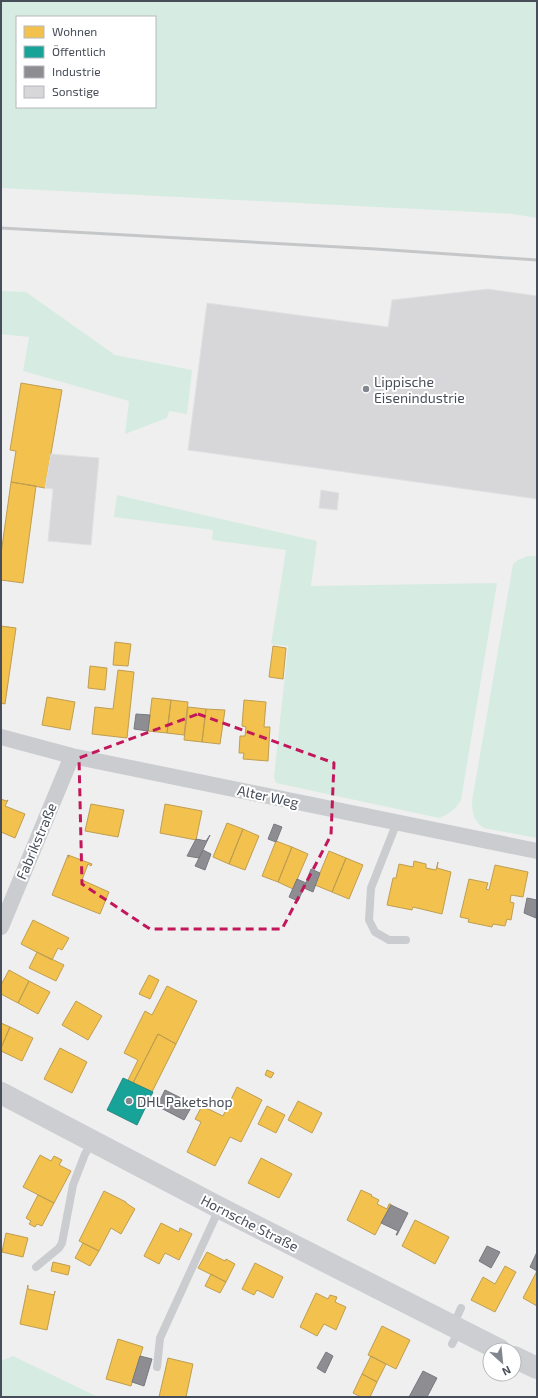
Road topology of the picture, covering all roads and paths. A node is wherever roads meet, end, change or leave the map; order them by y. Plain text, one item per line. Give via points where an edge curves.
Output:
1 (10, 736) edge
2 (72, 756) junction
3 (397, 822) junction
4 (537, 851) edge
5 (1, 927) edge
6 (406, 940) dead end
7 (1, 1093) edge
8 (92, 1142) junction
9 (220, 1208) junction
10 (36, 1267) dead end
11 (484, 1342) edge
12 (522, 1361) edge
13 (157, 1367) dead end
14 (537, 1368) edge

1 - 2 street, Alter Weg
2 - 3 street, Alter Weg
2 - 5 street, Fabrikstraße
3 - 4 street, Alter Weg
3 - 6 lane via 371,888 369,920 375,932 389,940
7 - 8 main road, Hornsche Straße
8 - 9 main road, Hornsche Straße
8 - 10 lane via 73,1185 62,1243
9 - 11 main road, Hornsche Straße
9 - 13 lane via 160,1338
12 - 14 main road

